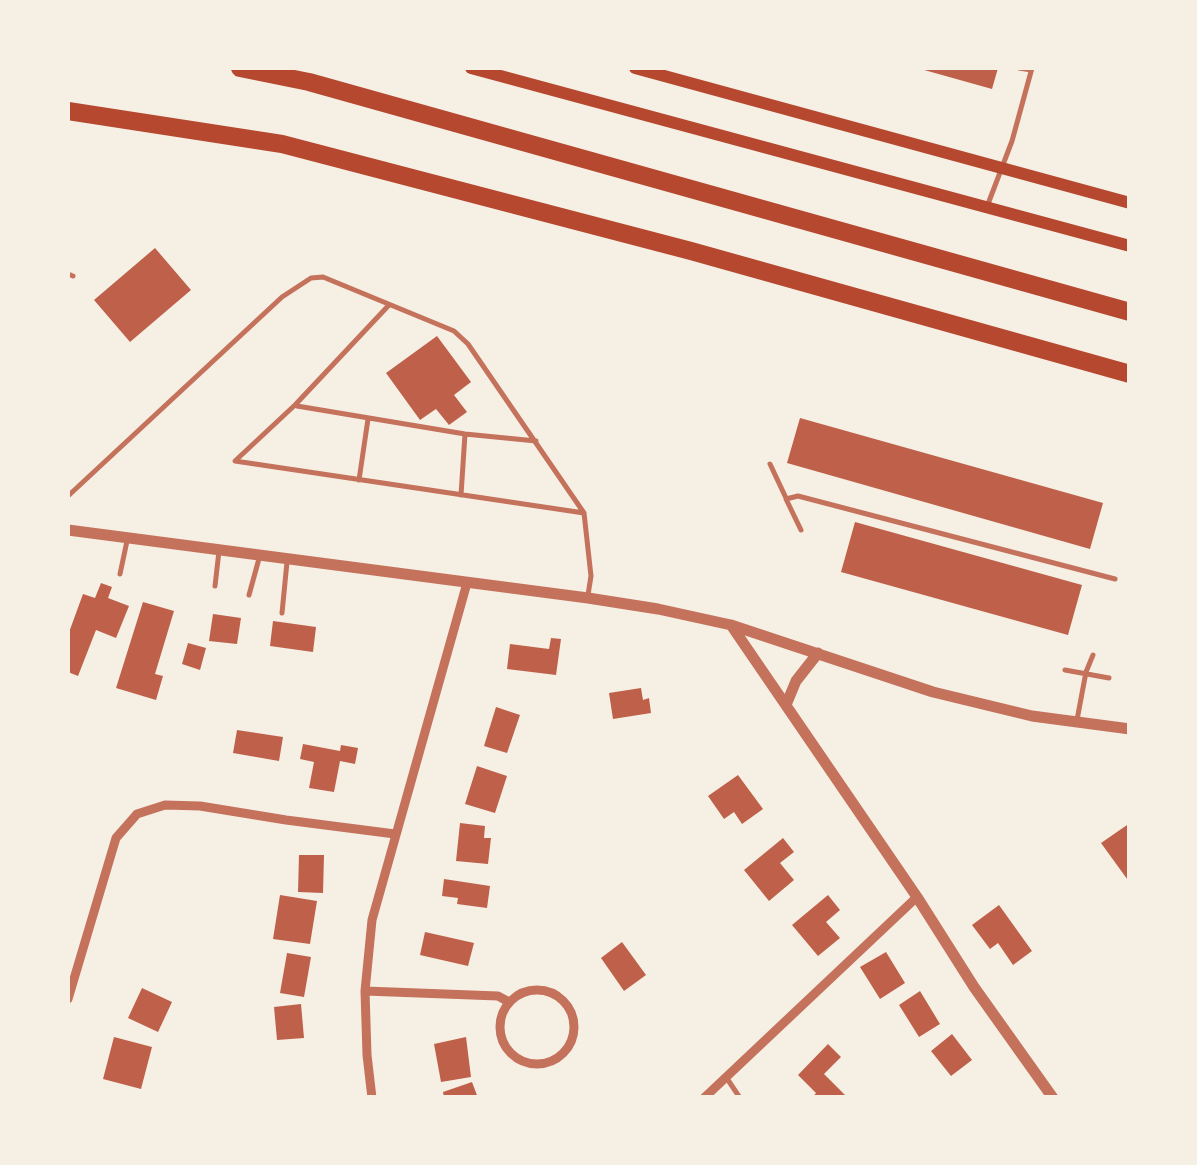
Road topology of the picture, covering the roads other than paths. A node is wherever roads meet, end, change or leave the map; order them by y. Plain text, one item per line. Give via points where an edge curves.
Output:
1 (240, 68) edge
2 (471, 68) edge
3 (635, 68) edge
4 (1019, 68) edge
5 (1031, 69) edge
6 (68, 112) edge
7 (1000, 168) junction
8 (1130, 203) edge
9 (987, 206) junction
10 (1130, 246) edge
11 (389, 305) junction
12 (1130, 312) edge
13 (1130, 374) edge
14 (295, 406) junction
15 (368, 419) junction
16 (465, 434) junction
17 (536, 441) junction
18 (770, 464) dead end
19 (359, 480) junction
20 (462, 495) junction
21 (68, 496) edge
22 (786, 499) junction
23 (584, 513) junction
24 (68, 530) edge
25 (801, 530) dead end
26 (128, 538) junction
27 (220, 551) junction
28 (260, 555) junction
29 (288, 558) junction
30 (120, 574) dead end
31 (1115, 579) dead end
32 (467, 582) junction
33 (215, 586) dead end
34 (248, 595) dead end
35 (588, 598) junction
36 (282, 613) dead end
37 (731, 625) junction
38 (818, 653) junction
39 (1092, 655) dead end
40 (1065, 670) dead end
41 (1086, 672) junction
42 (1109, 678) dead end
43 (786, 706) junction
44 (1077, 723) junction
45 (1130, 730) edge
46 (395, 834) junction
47 (917, 897) junction
48 (365, 991) junction
49 (68, 999) edge
50 (508, 1002) junction
51 (726, 1076) junction
52 (372, 1098) edge
53 (704, 1098) edge
54 (740, 1098) edge
55 (1053, 1098) edge

1 - 12 highway
2 - 9 main road
3 - 7 main road
4 - 5 lane
5 - 7 lane
6 - 13 highway via 282,144
7 - 8 main road
7 - 9 lane
9 - 10 main road
11 - 14 lane
11 - 17 lane via 454,331
11 - 21 lane via 311,278 282,297
14 - 15 lane
14 - 19 lane via 236,462
15 - 16 lane
15 - 19 lane
16 - 17 lane
16 - 20 lane
17 - 23 lane
18 - 22 lane
19 - 20 lane
20 - 23 lane
22 - 25 lane
22 - 31 lane via 798,496
23 - 35 lane
24 - 26 street
26 - 27 street
26 - 30 lane
27 - 28 street
27 - 33 lane
28 - 29 street
28 - 34 lane
29 - 32 street
29 - 36 lane
32 - 35 street
32 - 46 street
35 - 37 street
37 - 38 street
37 - 43 street
38 - 43 street
38 - 44 street via 934,692
39 - 41 lane
40 - 41 lane
41 - 42 lane
41 - 44 lane
43 - 47 street
44 - 45 street
46 - 48 street via 372,920
46 - 49 street via 200,806 165,805 137,814 116,838
47 - 51 street
47 - 55 street
48 - 50 street via 498,996
48 - 52 street
50 - 50 street via 499,1029 512,1055 539,1064 565,1052 574,1024 562,998 534,989
51 - 53 street
51 - 54 lane

